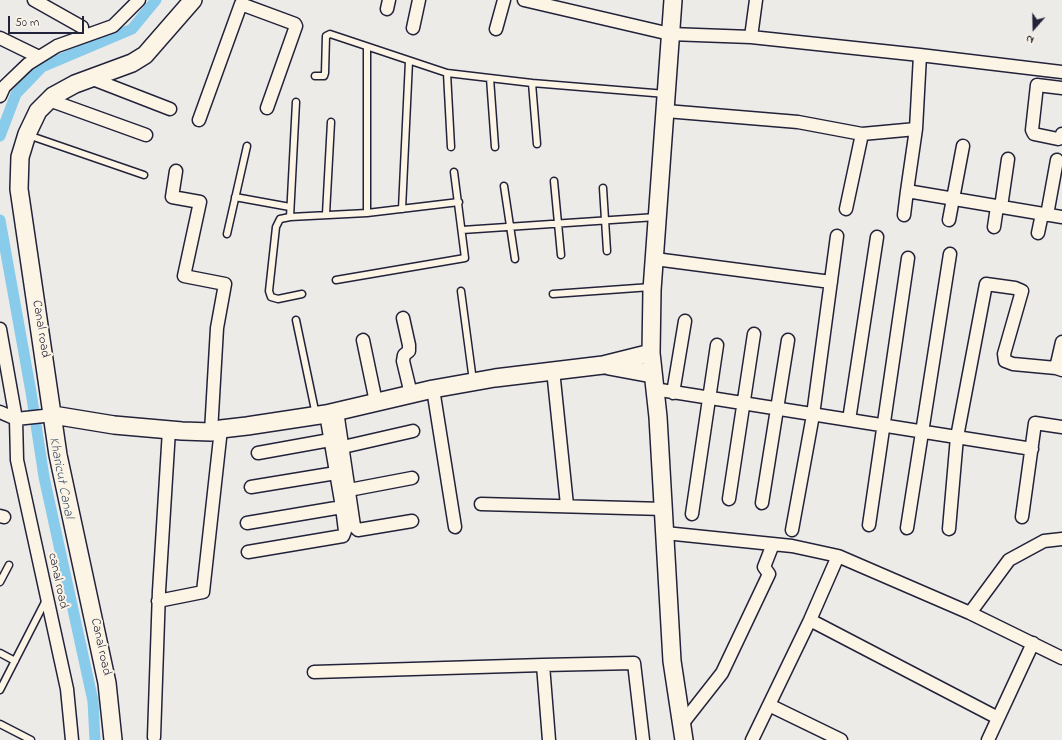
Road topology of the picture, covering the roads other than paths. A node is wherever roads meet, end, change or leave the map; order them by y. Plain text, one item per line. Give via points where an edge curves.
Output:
1 (34, 0) edge
2 (139, 0) edge
3 (193, 0) edge
4 (419, 0) edge
5 (504, 0) edge
6 (524, 0) edge
7 (674, 0) edge
8 (756, 0) edge
9 (237, 2) edge
10 (82, 27) dead end
11 (413, 28) dead end
12 (496, 29) dead end
13 (670, 34) junction
14 (751, 37) junction
15 (0, 38) edge
16 (367, 47) junction
17 (920, 55) junction
18 (39, 57) junction
19 (409, 61) junction
20 (1062, 72) edge
21 (446, 73) junction
22 (315, 76) dead end
23 (90, 78) junction
24 (490, 78) junction
25 (532, 83) junction
26 (1062, 88) edge
27 (668, 95) junction
28 (0, 96) edge
29 (49, 100) junction
30 (296, 102) dead end
31 (267, 108) dead end
32 (170, 109) dead end
33 (666, 112) junction
34 (199, 120) dead end
35 (331, 122) dead end
36 (916, 129) junction
37 (27, 134) junction
38 (862, 134) junction
39 (1062, 134) edge
40 (146, 135) dead end
41 (537, 144) dead end
42 (247, 146) dead end
43 (962, 146) dead end
44 (451, 147) dead end
45 (494, 148) dead end
46 (1008, 159) dead end
47 (1056, 160) dead end
48 (176, 171) dead end
49 (454, 172) dead end
50 (144, 175) dead end
51 (554, 180) dead end
52 (504, 186) dead end
53 (603, 188) dead end
54 (907, 191) junction
55 (235, 197) junction
56 (953, 200) junction
57 (459, 202) junction
58 (290, 207) junction
59 (999, 207) junction
60 (402, 209) junction
61 (846, 209) dead end
62 (368, 213) junction
63 (326, 214) junction
64 (1044, 214) junction
65 (904, 215) dead end
66 (290, 217) junction
67 (658, 217) junction
68 (1062, 217) edge
69 (605, 220) junction
70 (949, 220) dead end
71 (558, 223) junction
72 (510, 226) junction
73 (994, 227) dead end
74 (462, 230) junction
75 (1038, 233) dead end
76 (227, 234) dead end
77 (837, 236) dead end
78 (877, 237) dead end
79 (607, 251) dead end
80 (950, 254) dead end
81 (561, 255) dead end
82 (908, 258) dead end
83 (515, 259) dead end
84 (655, 259) junction
85 (336, 280) dead end
86 (831, 282) junction
87 (653, 287) junction
88 (461, 291) dead end
89 (302, 294) dead end
90 (553, 294) dead end
91 (403, 318) dead end
92 (296, 320) dead end
93 (685, 321) dead end
94 (0, 329) edge
95 (754, 334) dead end
96 (364, 340) dead end
97 (788, 340) dead end
98 (1062, 342) edge
99 (717, 345) dead end
100 (651, 353) junction
101 (603, 365) junction
102 (1059, 369) edge
103 (553, 370) junction
104 (653, 381) junction
105 (474, 382) junction
106 (433, 389) junction
107 (673, 392) junction
108 (411, 394) junction
109 (708, 397) junction
110 (376, 402) junction
111 (744, 402) junction
112 (778, 409) junction
113 (0, 412) edge
114 (326, 413) junction
115 (813, 415) junction
116 (49, 416) junction
117 (849, 420) junction
118 (16, 423) junction
119 (1062, 424) edge
120 (885, 425) junction
121 (169, 430) junction
122 (216, 430) junction
123 (413, 431) dead end
124 (922, 431) junction
125 (957, 437) junction
126 (330, 440) junction
127 (343, 447) junction
128 (1032, 449) junction
129 (258, 453) dead end
130 (336, 473) junction
131 (412, 478) dead end
132 (251, 487) dead end
133 (349, 490) junction
134 (729, 499) dead end
135 (762, 503) dead end
136 (481, 504) dead end
137 (567, 505) junction
138 (342, 507) junction
139 (664, 509) junction
140 (692, 514) dead end
141 (1022, 517) dead end
142 (412, 521) dead end
143 (247, 523) dead end
144 (870, 525) dead end
145 (455, 527) dead end
146 (907, 528) dead end
147 (949, 529) dead end
148 (792, 530) dead end
149 (665, 533) junction
150 (1062, 539) edge
151 (773, 544) junction
152 (248, 552) dead end
153 (838, 556) junction
154 (9, 565) dead end
155 (0, 582) edge
156 (47, 598) junction
157 (158, 601) junction
158 (970, 613) junction
159 (810, 620) junction
160 (1033, 643) junction
161 (0, 653) edge
162 (1062, 658) edge
163 (15, 661) junction
164 (543, 665) junction
165 (314, 672) dead end
166 (0, 690) edge
167 (769, 705) junction
168 (998, 718) junction
169 (0, 724) edge
170 (683, 732) edge
171 (154, 737) dead end
172 (31, 740) edge
173 (72, 740) edge
174 (113, 740) edge
175 (548, 740) edge
176 (643, 740) edge
177 (752, 740) edge
178 (841, 740) edge
179 (988, 740) edge

1 - 10 street
2 - 18 street via 113,26 57,46
3 - 23 street, Canal road via 145,54 132,63
4 - 11 street
5 - 12 street
6 - 13 street
7 - 13 street
8 - 14 street
9 - 31 street via 296,26
9 - 34 street
13 - 14 street
13 - 27 street
14 - 17 street
15 - 18 street
16 - 19 lane
16 - 22 lane via 330,34 326,36 325,73 324,76
16 - 62 lane
17 - 20 street
17 - 36 street
18 - 28 street via 4,87
19 - 21 lane
19 - 60 lane
21 - 24 lane
21 - 44 lane
23 - 29 street, Canal road
23 - 32 street
24 - 25 lane
24 - 45 lane
25 - 27 lane
25 - 41 lane
26 - 39 street via 1038,85 1032,130 1034,134 1058,139
27 - 33 street
29 - 37 street, Canal road via 38,111
29 - 40 street
30 - 58 lane
33 - 38 street via 798,122
33 - 67 street
35 - 63 lane
36 - 38 street
36 - 54 street
37 - 50 lane
37 - 116 street, Canal road via 20,156 19,189
38 - 61 street
42 - 55 lane
43 - 56 street
46 - 59 street
47 - 64 street
48 - 122 street via 172,196 200,202 184,276 224,284 217,328
49 - 57 lane
51 - 71 lane
52 - 72 lane
53 - 69 lane
54 - 56 street
54 - 65 street
55 - 58 lane
55 - 76 lane
56 - 59 street
56 - 70 street
57 - 60 lane
57 - 74 lane
58 - 66 lane
59 - 64 street
59 - 73 street
60 - 62 lane
62 - 63 lane
63 - 66 lane
64 - 68 street
64 - 75 street
66 - 89 lane via 280,219 276,227 269,292 271,297 278,299
67 - 69 lane
67 - 84 street
69 - 71 lane
69 - 79 lane
71 - 72 lane
71 - 81 lane
72 - 74 lane
72 - 83 lane
74 - 85 lane via 465,258
77 - 86 street
78 - 117 street
80 - 124 street
82 - 120 street
84 - 86 street
84 - 87 street
86 - 115 street
87 - 90 lane
87 - 100 street
88 - 105 lane
91 - 108 street via 409,351 403,360
92 - 114 lane
93 - 107 street
94 - 118 street, canal road
95 - 111 street
96 - 110 street
97 - 112 street
98 - 102 street
99 - 109 street
100 - 101 street
100 - 104 street
101 - 103 street
101 - 104 street
102 - 125 street via 1005,361 1004,354 1022,291 986,284
103 - 105 street
103 - 137 street
104 - 107 street
104 - 139 street
105 - 106 street
106 - 108 street
106 - 145 street
107 - 109 street
108 - 110 street
109 - 111 street
109 - 140 street
110 - 114 street
111 - 112 street
111 - 134 street
112 - 115 street
112 - 135 street
113 - 118 street
114 - 122 street
114 - 126 street
114 - 127 street
115 - 117 street
115 - 148 street
116 - 118 street
116 - 121 street
116 - 174 street, Canal road via 107,683
117 - 120 street
118 - 156 street, canal road via 17,460
119 - 128 street via 1035,423
120 - 124 street
120 - 144 street
121 - 122 street
121 - 157 street
122 - 157 street via 203,592
123 - 127 street
124 - 125 street
124 - 146 street
125 - 128 street
125 - 147 street
126 - 129 street
126 - 130 street
127 - 133 street
128 - 141 street
130 - 132 street
130 - 138 street
131 - 133 street
133 - 142 street via 354,526 358,530
136 - 137 street
137 - 139 street
138 - 143 street
138 - 152 street via 345,531 343,536
139 - 149 street
149 - 151 street
149 - 170 street via 672,661
150 - 158 street via 1044,541 1009,560
151 - 153 street
151 - 170 street via 764,567 769,574 725,666
153 - 158 street
153 - 159 street
154 - 155 lane
156 - 163 lane
156 - 173 street, canal road via 67,689
157 - 171 street
158 - 160 street
159 - 167 street
159 - 168 street
160 - 162 street
160 - 168 street
161 - 163 lane
163 - 166 lane
164 - 165 street
164 - 175 street
164 - 176 street via 634,663
167 - 177 street
167 - 178 street
168 - 179 street
169 - 172 lane

